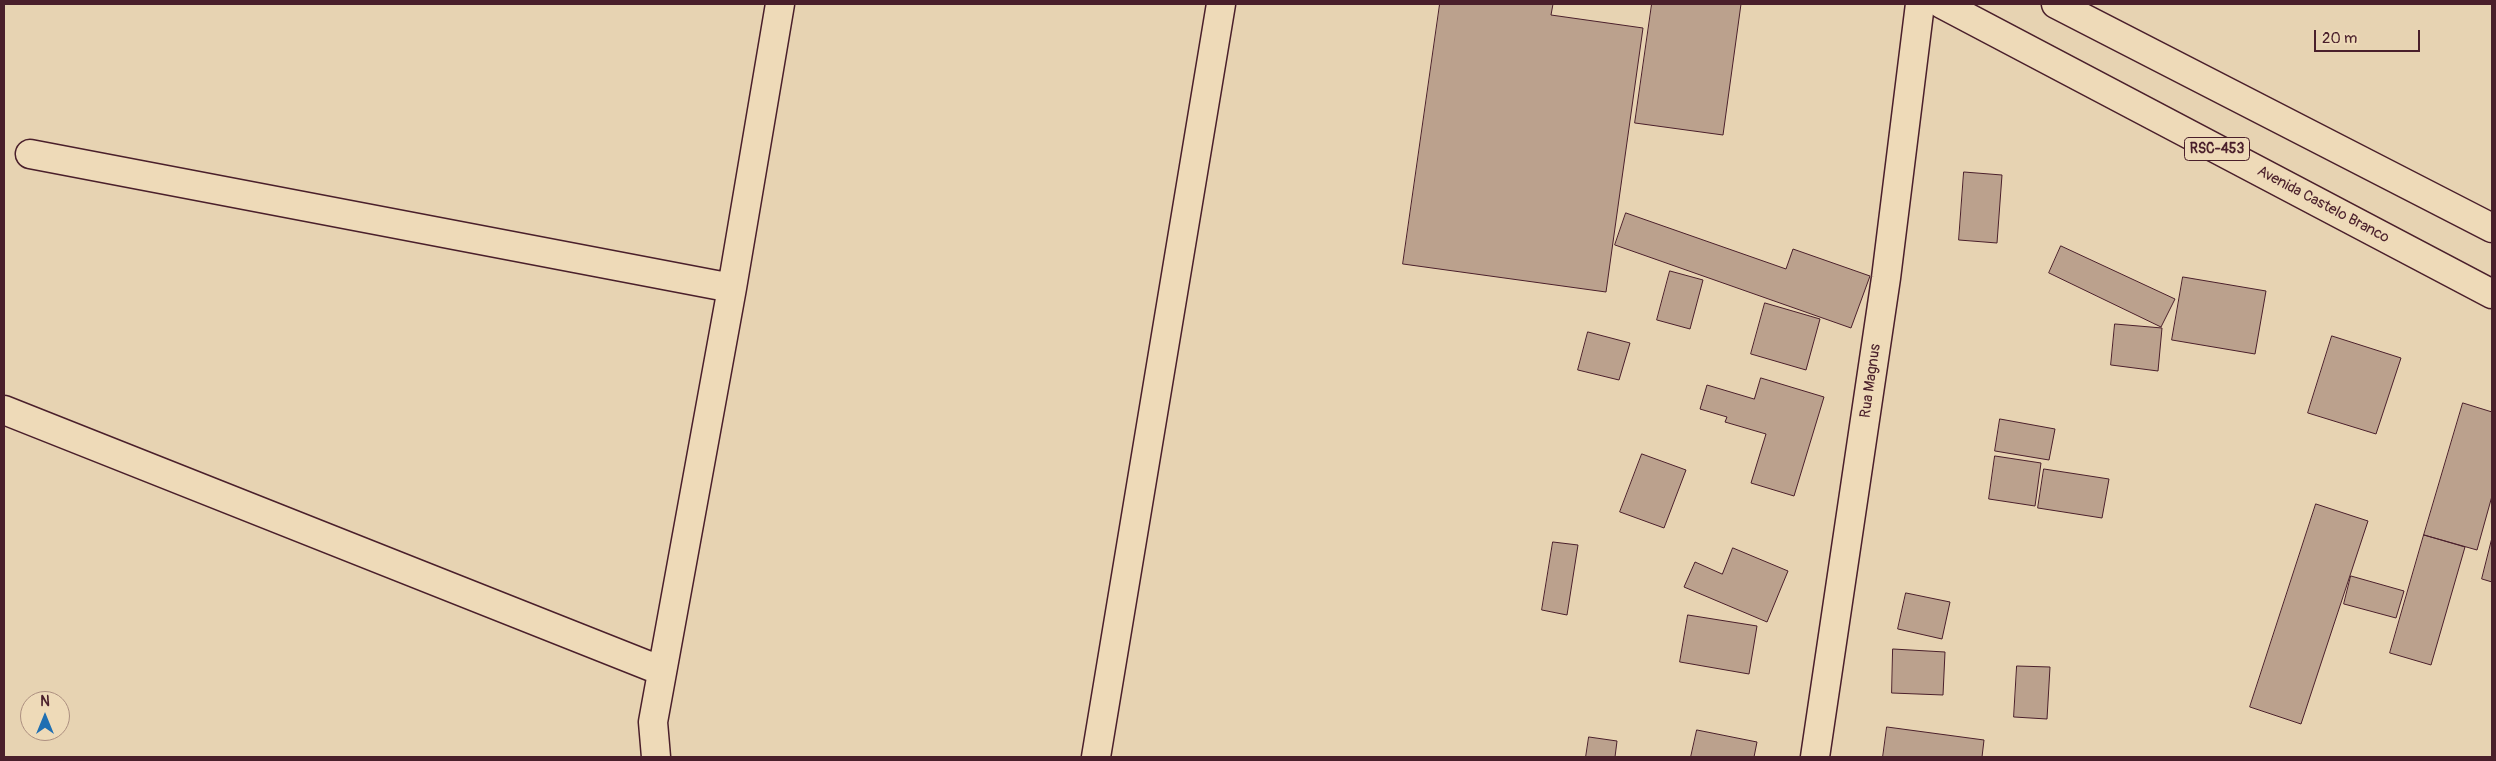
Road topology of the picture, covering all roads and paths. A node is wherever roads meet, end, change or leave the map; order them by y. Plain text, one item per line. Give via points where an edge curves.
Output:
1 (1221, 4) edge
2 (1920, 4) edge
3 (1942, 4) edge
4 (2056, 4) edge
5 (773, 5) edge
6 (30, 154) dead end
7 (2492, 228) edge
8 (732, 288) junction
9 (2492, 294) edge
10 (4, 410) edge
11 (662, 671) junction
12 (656, 757) edge
13 (1096, 757) edge
14 (1815, 757) edge

1 - 13 street
2 - 14 street, Rua Magnus via 1886,278
3 - 9 street, Avenida Castelo Branco / RSC-453
4 - 7 street
5 - 8 street
6 - 8 street
8 - 11 street
10 - 11 street
11 - 12 street via 653,722

